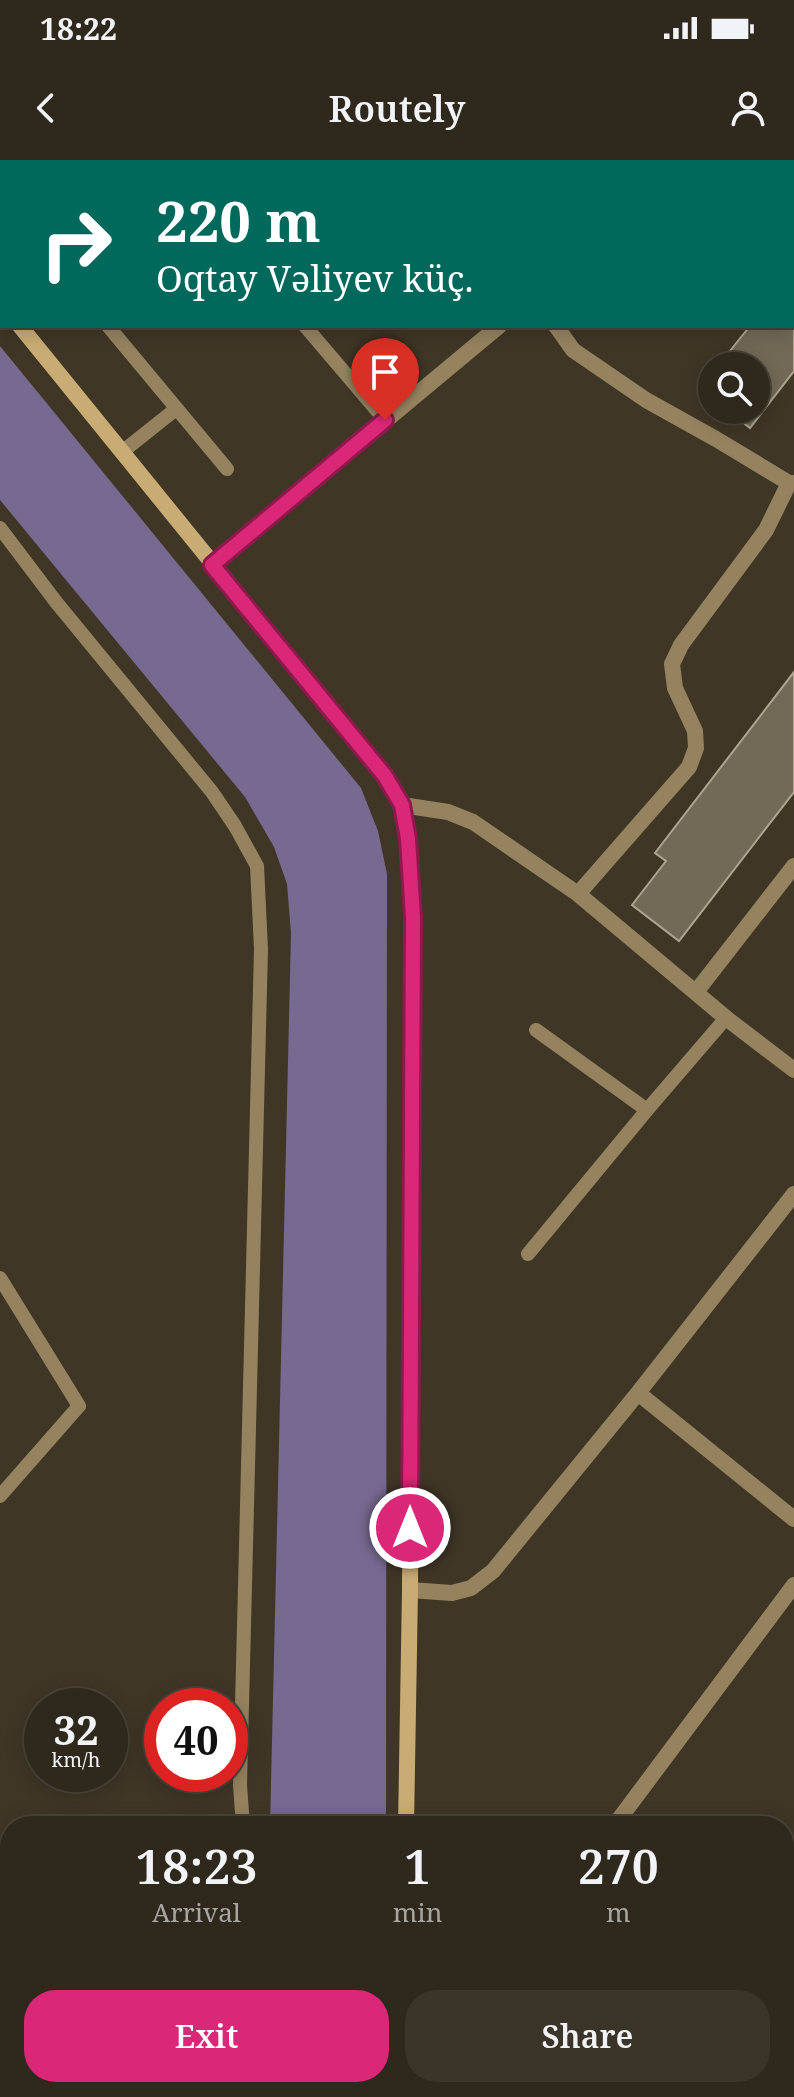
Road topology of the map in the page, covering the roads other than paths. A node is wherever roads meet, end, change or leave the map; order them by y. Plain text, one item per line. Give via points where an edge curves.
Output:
1 (22, 328) edge
2 (110, 328) edge
3 (307, 328) edge
4 (497, 328) edge
5 (557, 328) edge
6 (176, 409) junction
7 (385, 420) junction
8 (122, 452) junction
9 (227, 469) dead end
10 (792, 483) edge
11 (0, 528) edge
12 (212, 565) junction
13 (402, 805) junction
14 (794, 866) edge
15 (578, 894) junction
16 (696, 992) junction
17 (726, 1018) junction
18 (536, 1030) dead end
19 (794, 1070) edge
20 (647, 1110) junction
21 (794, 1194) edge
22 (528, 1254) dead end
23 (0, 1278) edge
24 (638, 1393) junction
25 (0, 1496) edge
26 (794, 1519) edge
27 (794, 1585) edge
28 (410, 1590) junction
29 (242, 1816) edge
30 (406, 1816) edge
31 (621, 1816) edge

1 - 8 street
2 - 6 lane
3 - 7 lane
4 - 7 street
5 - 10 street via 573,350 646,400
6 - 8 lane
6 - 9 lane
7 - 12 street
8 - 12 street
10 - 15 street via 766,530 672,664 675,688 695,731 689,767
11 - 29 lane via 212,792 257,866 261,949
12 - 13 street via 385,776
13 - 15 street via 473,822
13 - 28 street via 413,917
14 - 16 street
15 - 16 street
16 - 17 street
17 - 19 street
17 - 20 lane
18 - 20 lane
20 - 22 lane
21 - 24 street
23 - 25 lane via 79,1406
24 - 26 street
24 - 28 street via 493,1571 471,1588 452,1593
27 - 31 street
28 - 30 street

